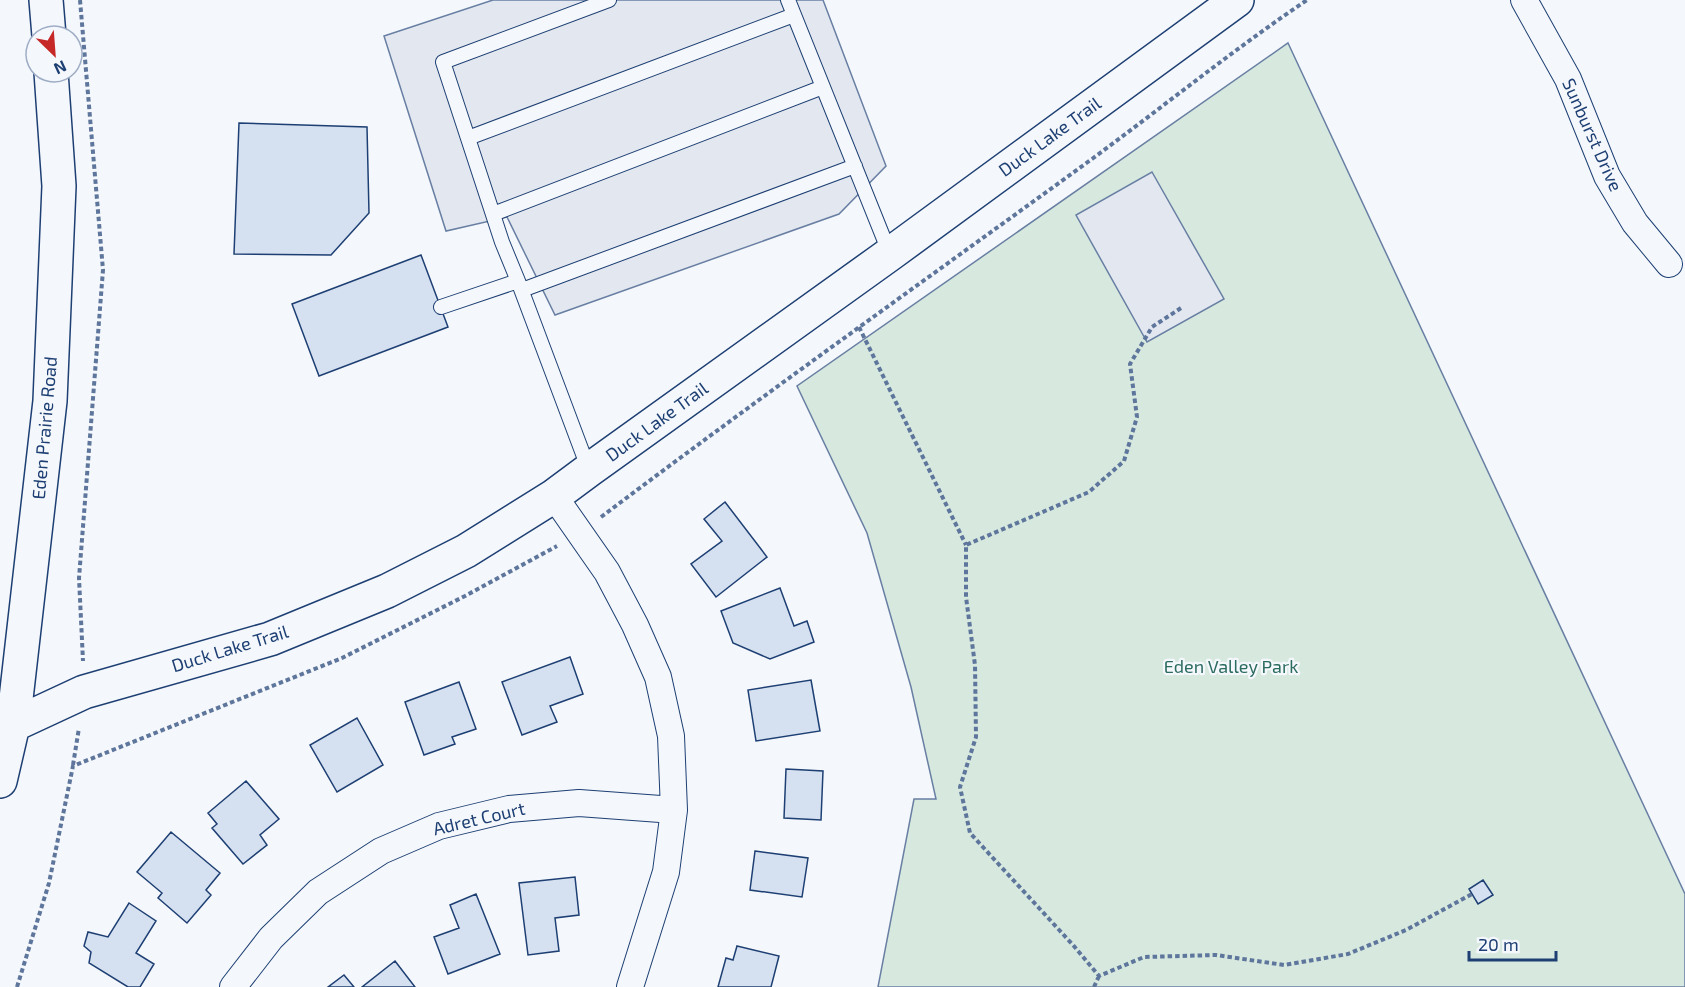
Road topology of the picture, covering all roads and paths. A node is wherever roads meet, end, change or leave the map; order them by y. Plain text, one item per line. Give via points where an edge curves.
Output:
1 (45, 0) edge
2 (80, 0) edge
3 (609, 0) edge
4 (788, 0) edge
5 (1237, 0) edge
6 (1524, 0) edge
7 (794, 15) junction
8 (48, 24) edge
9 (52, 84) edge
10 (823, 87) junction
11 (468, 138) junction
12 (855, 166) junction
13 (493, 214) junction
14 (890, 254) junction
15 (1668, 264) dead end
16 (520, 286) junction
17 (441, 307) dead end
18 (1180, 308) dead end
19 (859, 327) dead end
20 (590, 470) junction
21 (554, 496) junction
22 (966, 545) junction
23 (84, 692) junction
24 (13, 725) junction
25 (73, 766) dead end
26 (0, 781) edge
27 (674, 810) junction
28 (1472, 894) dead end
29 (1099, 976) junction
30 (233, 987) edge
31 (630, 987) edge
32 (1094, 987) edge

1 - 8 street
2 - 23 path via 103,270 79,578
3 - 11 lane via 442,62
4 - 7 lane
5 - 14 street, Duck Lake Trail
6 - 15 street, Sunburst Drive via 1568,79 1607,176 1635,223
7 - 10 lane
7 - 11 lane
9 - 24 street, Eden Prairie Road via 60,186 50,401
10 - 12 lane
10 - 13 lane
11 - 13 lane
12 - 14 lane
12 - 16 lane
13 - 16 lane
14 - 20 street, Duck Lake Trail
16 - 17 lane
16 - 20 lane
18 - 22 path via 1152,327 1130,364 1137,417 1125,461 1089,492
19 - 22 path
20 - 21 street, Duck Lake Trail
21 - 23 street, Duck Lake Trail via 466,551 387,591 270,639
21 - 27 street via 607,572 658,677 671,736
22 - 29 path via 976,737 960,787 970,833
23 - 24 street, Duck Lake Trail
23 - 25 path
24 - 26 street, Eden Prairie Road
27 - 30 street, Adret Court via 579,803 509,809 439,826 381,851 318,892 271,939
27 - 31 street via 666,872
28 - 29 path via 1406,930 1348,954 1284,965 1216,955 1144,957
29 - 32 path

